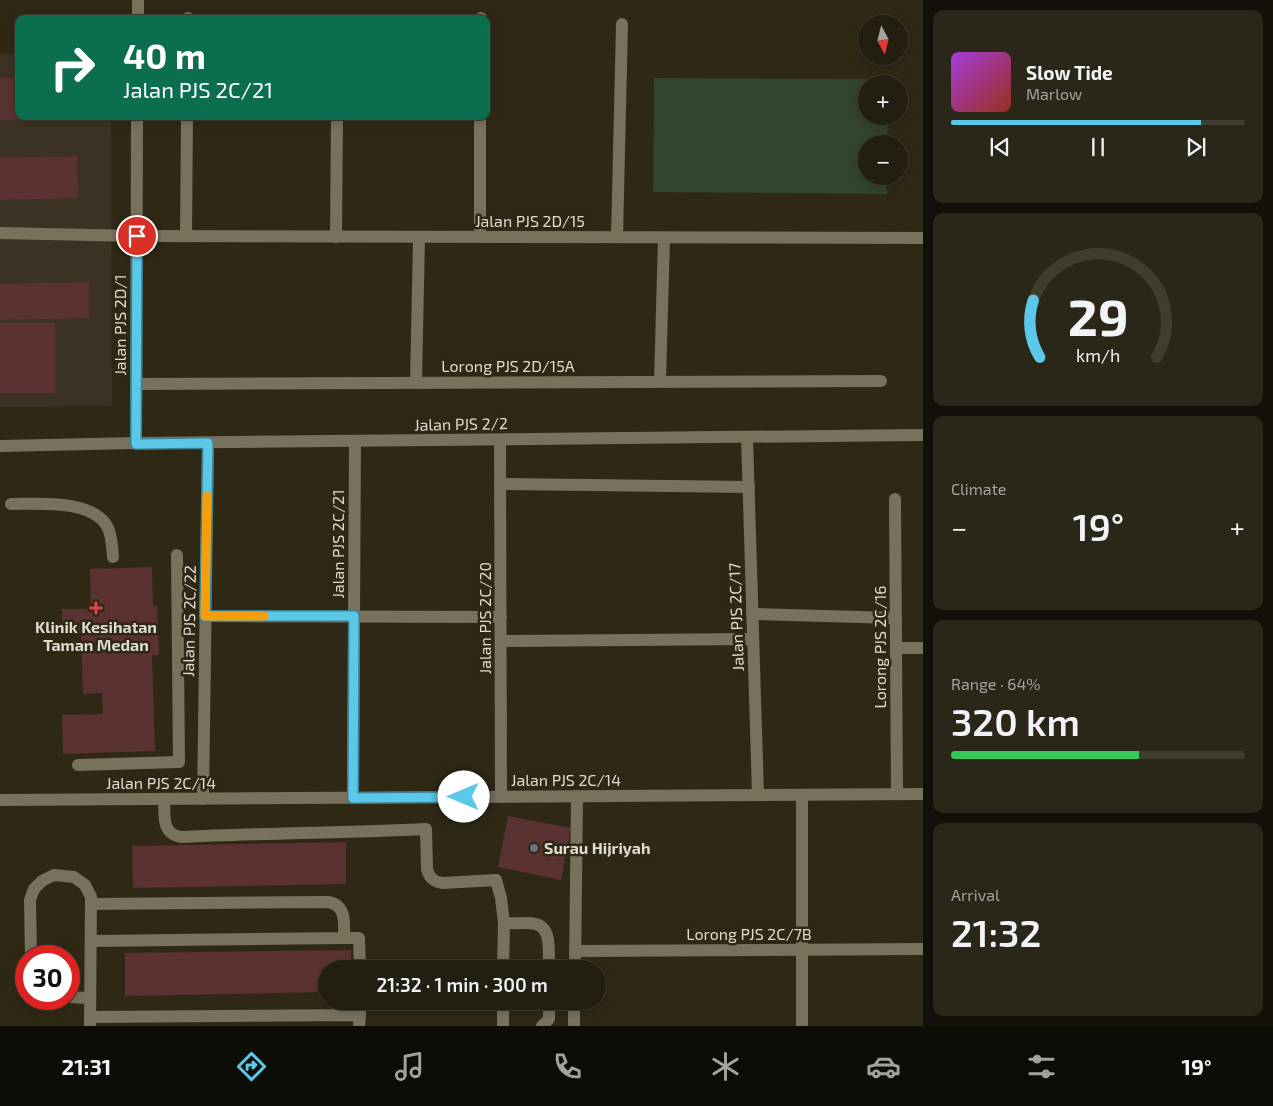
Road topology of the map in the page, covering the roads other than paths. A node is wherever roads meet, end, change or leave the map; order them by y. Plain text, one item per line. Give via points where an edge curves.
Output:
1 (138, 0) edge
2 (138, 15) edge
3 (622, 24) dead end
4 (137, 120) edge
5 (187, 120) edge
6 (337, 120) edge
7 (480, 120) edge
8 (0, 233) edge
9 (137, 236) junction
10 (186, 236) junction
11 (336, 237) junction
12 (418, 237) junction
13 (480, 237) junction
14 (617, 237) junction
15 (664, 238) junction
16 (923, 238) edge
17 (881, 381) dead end
18 (660, 382) junction
19 (416, 383) junction
20 (136, 384) junction
21 (923, 436) edge
22 (747, 437) junction
23 (500, 440) junction
24 (355, 441) junction
25 (208, 443) junction
26 (136, 444) junction
27 (0, 446) edge
28 (500, 484) junction
29 (749, 486) junction
30 (895, 499) dead end
31 (11, 504) dead end
32 (176, 555) dead end
33 (113, 557) dead end
34 (752, 614) junction
35 (205, 616) junction
36 (354, 616) junction
37 (501, 617) junction
38 (896, 618) junction
39 (753, 639) junction
40 (501, 641) junction
41 (896, 648) junction
42 (923, 648) edge
43 (78, 764) dead end
44 (897, 794) junction
45 (923, 794) edge
46 (758, 795) junction
47 (802, 795) junction
48 (577, 796) junction
49 (501, 797) junction
50 (353, 798) junction
51 (164, 799) junction
52 (203, 799) junction
53 (0, 800) edge
54 (91, 901) junction
55 (504, 924) junction
56 (344, 938) junction
57 (91, 941) junction
58 (31, 945) edge
59 (923, 949) edge
60 (802, 950) junction
61 (575, 951) junction
62 (360, 960) edge
63 (503, 960) edge
64 (548, 960) edge
65 (575, 960) edge
66 (80, 998) edge
67 (90, 998) junction
68 (503, 1010) edge
69 (550, 1010) edge
70 (574, 1010) edge
71 (360, 1021) edge
72 (90, 1022) edge
73 (503, 1026) edge
74 (542, 1026) edge
75 (574, 1026) edge
76 (802, 1026) edge

1 - 2 street
3 - 14 street
4 - 9 street, Jalan PJS 2D/1
5 - 10 street
6 - 11 street
7 - 13 street
8 - 9 street, Jalan PJS 2D/15
9 - 10 street, Jalan PJS 2D/15
9 - 20 street, Jalan PJS 2D/1
10 - 11 street, Jalan PJS 2D/15
11 - 12 street, Jalan PJS 2D/15
12 - 13 street, Jalan PJS 2D/15
12 - 19 street
13 - 14 street, Jalan PJS 2D/15
14 - 15 street, Jalan PJS 2D/15
15 - 16 street, Jalan PJS 2D/15
15 - 18 street
17 - 18 street, Lorong PJS 2D/15A
18 - 19 street, Lorong PJS 2D/15A
19 - 20 street, Lorong PJS 2D/15A
20 - 26 street, Jalan PJS 2D/1
21 - 22 street, Jalan PJS 2/2
22 - 23 street, Jalan PJS 2/2
22 - 29 street, Jalan PJS 2C/17
23 - 24 street, Jalan PJS 2/2
23 - 28 street, Jalan PJS 2C/20
24 - 25 street, Jalan PJS 2/2
24 - 36 street, Jalan PJS 2C/21
25 - 26 street, Jalan PJS 2/2
25 - 35 street, Jalan PJS 2C/22
26 - 27 street, Jalan PJS 2/2
28 - 29 street
28 - 37 street, Jalan PJS 2C/20
29 - 34 street, Jalan PJS 2C/17
30 - 38 street, Lorong PJS 2C/16
31 - 33 street via 60,504 96,515 108,528
32 - 43 street via 179,762
34 - 38 street
34 - 39 street, Jalan PJS 2C/17
35 - 36 street
35 - 52 street, Jalan PJS 2C/22
36 - 37 street
36 - 50 street, Jalan PJS 2C/21
37 - 40 street, Jalan PJS 2C/20
38 - 41 street, Lorong PJS 2C/16
39 - 40 street
39 - 46 street, Jalan PJS 2C/17
40 - 49 street, Jalan PJS 2C/20
41 - 42 street
41 - 44 street, Lorong PJS 2C/16
44 - 45 street, Jalan PJS 2C/14
44 - 47 street, Jalan PJS 2C/14
46 - 47 street, Jalan PJS 2C/14
46 - 48 street, Jalan PJS 2C/14
47 - 60 street
48 - 49 street, Jalan PJS 2C/14
48 - 61 street
49 - 50 street, Jalan PJS 2C/14
50 - 52 street, Jalan PJS 2C/14
51 - 52 street, Jalan PJS 2C/14
51 - 53 street, Jalan PJS 2C/14
51 - 55 street via 167,828 170,833 181,837 426,830 427,869 432,880 443,884 496,880
54 - 56 street via 328,902 339,906 342,911
54 - 57 street
54 - 58 street via 84,885 74,877 54,876 42,881 30,900
55 - 63 street
55 - 64 street via 532,923 543,927 548,938
56 - 57 street
56 - 62 street via 359,938
57 - 67 street
59 - 60 street, Lorong PJS 2C/7B
60 - 61 street, Lorong PJS 2C/7B
60 - 76 street
61 - 65 street
66 - 67 street
67 - 72 street
68 - 73 street
69 - 74 street via 549,1019
70 - 75 street
71 - 72 street

